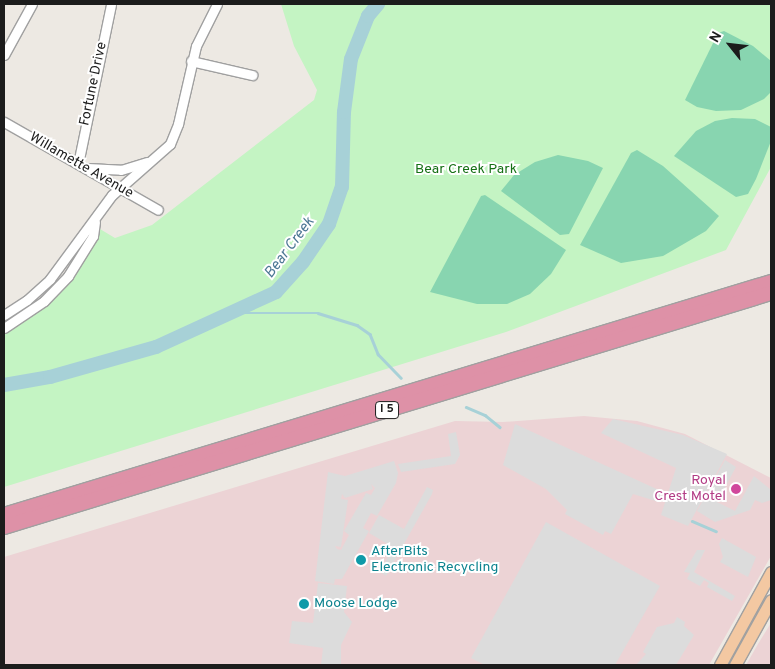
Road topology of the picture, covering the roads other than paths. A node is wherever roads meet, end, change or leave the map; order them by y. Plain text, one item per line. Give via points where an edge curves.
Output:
1 (32, 4) edge
2 (111, 4) edge
3 (217, 4) edge
4 (4, 55) edge
5 (191, 62) junction
6 (252, 75) dead end
7 (4, 122) edge
8 (156, 158) junction
9 (81, 166) junction
10 (118, 187) junction
11 (158, 210) dead end
12 (95, 222) junction
13 (771, 282) edge
14 (771, 293) edge
15 (4, 315) edge
16 (4, 328) edge
17 (4, 515) edge
18 (4, 527) edge
19 (771, 572) edge
20 (771, 600) edge
21 (720, 665) edge
22 (735, 665) edge

1 - 4 street
2 - 9 street, Fortune Drive
3 - 5 street via 202,29
5 - 6 street
5 - 8 street via 176,131
7 - 9 street, Willamette Avenue
8 - 9 street via 121,170
8 - 10 street
9 - 10 street, Willamette Avenue
10 - 11 street, Willamette Avenue
10 - 12 street
12 - 15 street via 84,231 50,279
12 - 16 street via 93,236 68,276 44,301
13 - 17 highway, I 5
14 - 18 highway, I 5
19 - 21 main road
20 - 22 main road

